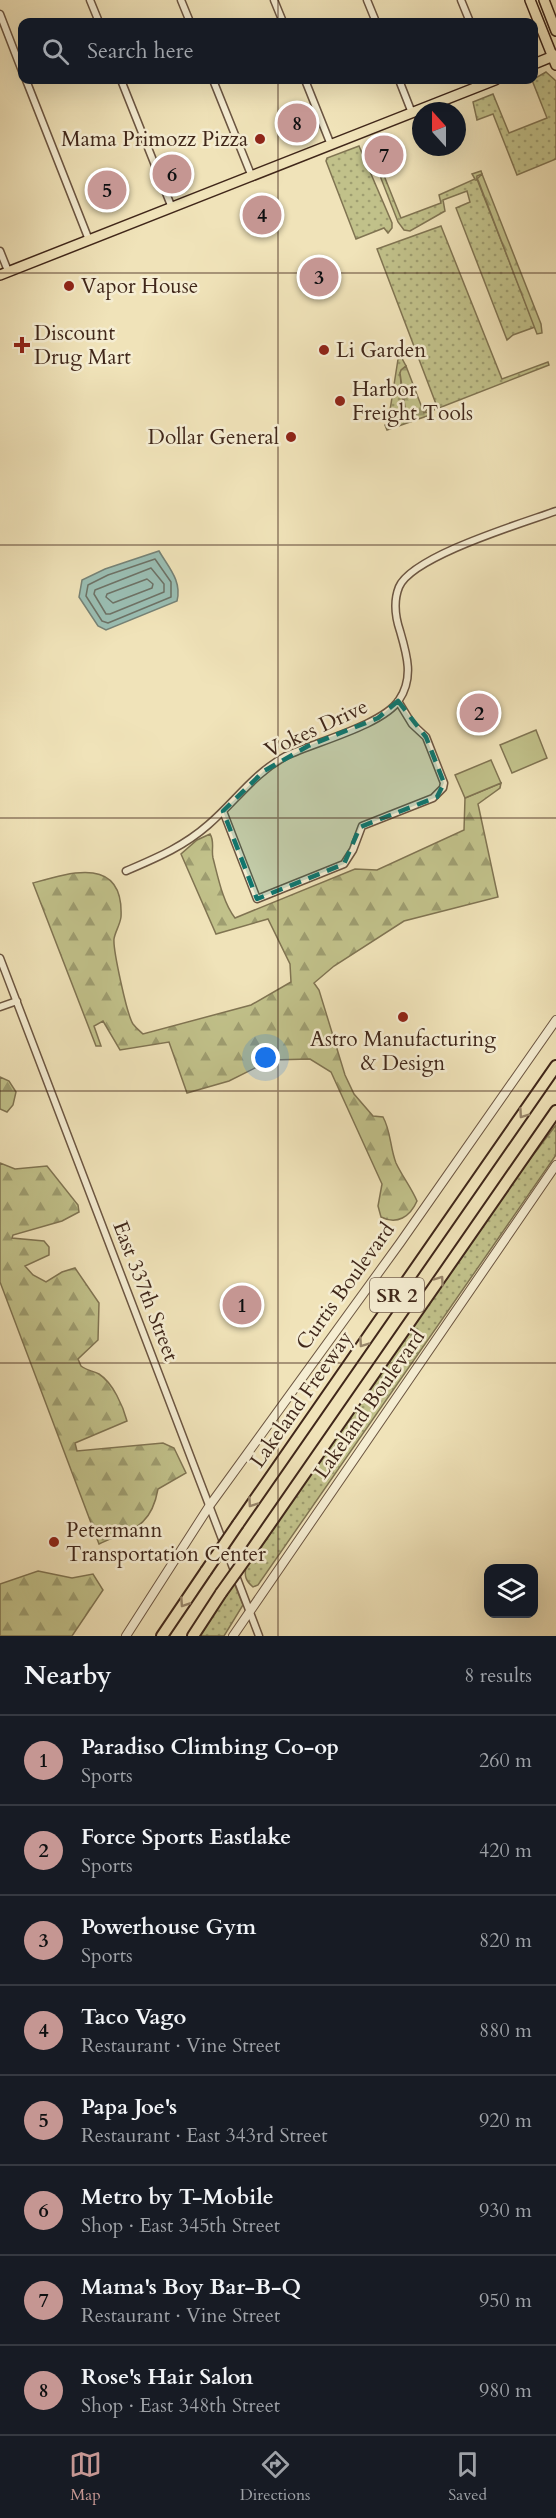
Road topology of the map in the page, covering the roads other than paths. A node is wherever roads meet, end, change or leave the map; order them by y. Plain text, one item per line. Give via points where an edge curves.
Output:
1 (90, 0) edge
2 (181, 0) edge
3 (274, 0) edge
4 (368, 0) edge
5 (461, 0) edge
6 (530, 0) edge
7 (544, 0) edge
8 (0, 14) edge
9 (97, 18) edge
10 (188, 18) edge
11 (281, 18) edge
12 (375, 18) edge
13 (468, 18) edge
14 (538, 18) edge
15 (538, 19) edge
16 (556, 31) edge
17 (555, 59) edge
18 (18, 61) edge
19 (538, 63) edge
20 (28, 84) edge
21 (123, 84) edge
22 (215, 84) edge
23 (307, 84) edge
24 (401, 84) edge
25 (484, 84) edge
26 (439, 102) edge
27 (412, 113) joint
28 (331, 145) junction
29 (252, 177) junction
30 (172, 208) junction
31 (89, 240) junction
32 (0, 250) edge
33 (4, 273) edge
34 (556, 511) edge
35 (398, 701) junction
36 (223, 811) junction
37 (126, 871) dead end
38 (0, 958) edge
39 (17, 1001) junction
40 (0, 1007) edge
41 (556, 1020) edge
42 (556, 1066) edge
43 (556, 1111) edge
44 (556, 1165) edge
45 (210, 1505) junction
46 (249, 1610) junction
47 (126, 1636) edge
48 (162, 1636) edge
49 (193, 1636) edge
50 (233, 1636) edge
51 (259, 1636) edge

1 - 9 street
2 - 10 street
3 - 11 street
4 - 12 street
5 - 13 street
6 - 14 main road
7 - 16 main road
8 - 18 street
15 - 17 main road
17 - 19 main road
20 - 31 street
21 - 30 street
22 - 29 street
23 - 28 street
24 - 27 street
25 - 26 main road
27 - 28 main road
28 - 29 main road
29 - 30 main road
30 - 31 main road
31 - 33 main road
32 - 33 street
34 - 35 street, Vokes Drive via 447,551 418,566 399,585 394,613 407,656 408,682
35 - 36 street, Vokes Drive via 369,723 284,758 246,786
35 - 36 street via 412,724 426,737 443,788 433,798 362,826 344,864 257,899
36 - 37 street, Vokes Drive via 175,850
38 - 39 street, East 337th Street
39 - 40 street
39 - 45 street, East 337th Street
41 - 45 street, Curtis Boulevard
42 -> 48 highway, Lakeland Freeway / SR 2, bridge
49 -> 43 highway, SR 2, bridge
44 - 46 street, Lakeland Boulevard
45 - 46 street, East 337th Street
45 - 47 street, Curtis Boulevard
46 - 50 street, Lakeland Boulevard
46 - 51 street, East 337th Street

